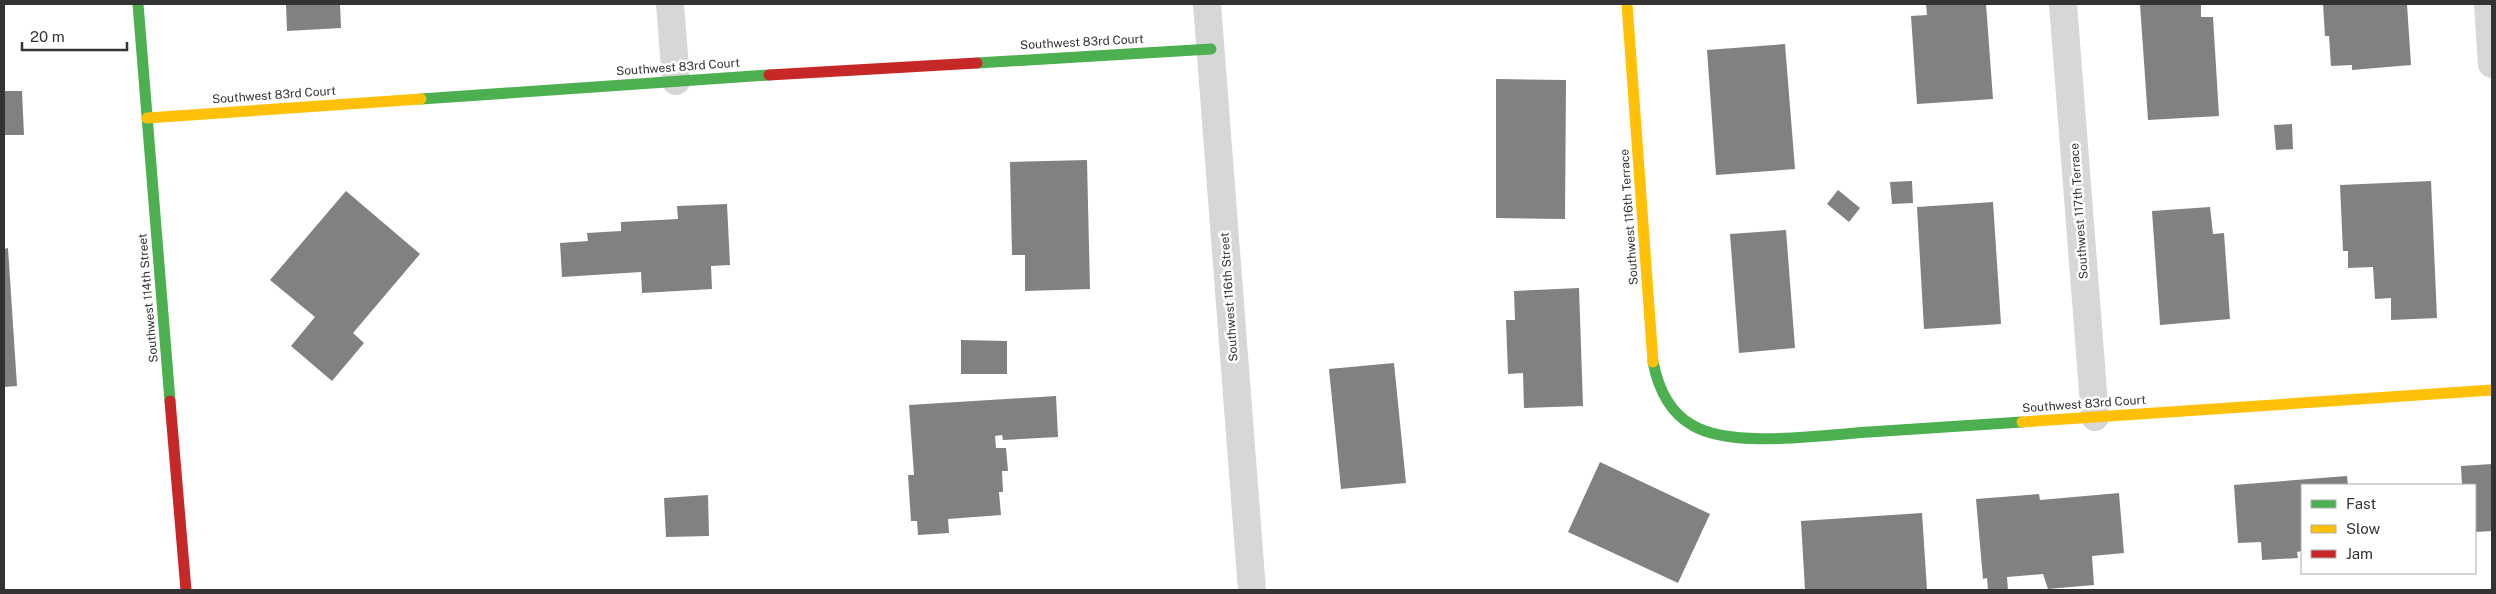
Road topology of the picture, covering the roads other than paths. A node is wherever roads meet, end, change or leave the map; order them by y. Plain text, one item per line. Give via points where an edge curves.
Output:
1 (138, 4) edge
2 (670, 4) edge
3 (1207, 4) edge
4 (1627, 4) edge
5 (2063, 4) edge
6 (2488, 4) edge
7 (1211, 49) junction
8 (2492, 64) edge
9 (676, 81) junction
10 (147, 118) junction
11 (2492, 390) edge
12 (2095, 417) junction
13 (1682, 420) joint
14 (186, 590) edge
15 (1252, 590) edge

1 - 10 street, Southwest 114th Street
2 - 9 street
3 - 7 street, Southwest 116th Street
4 - 13 street, Southwest 116th Terrace via 1653,364 1665,400
5 - 12 street, Southwest 117th Terrace
6 - 8 street
7 - 9 street, Southwest 83rd Court
7 - 15 street, Southwest 116th Street
9 - 10 street, Southwest 83rd Court
10 - 14 street, Southwest 114th Street
11 - 12 street, Southwest 83rd Court
12 - 13 street, Southwest 83rd Court via 1755,438 1705,432

